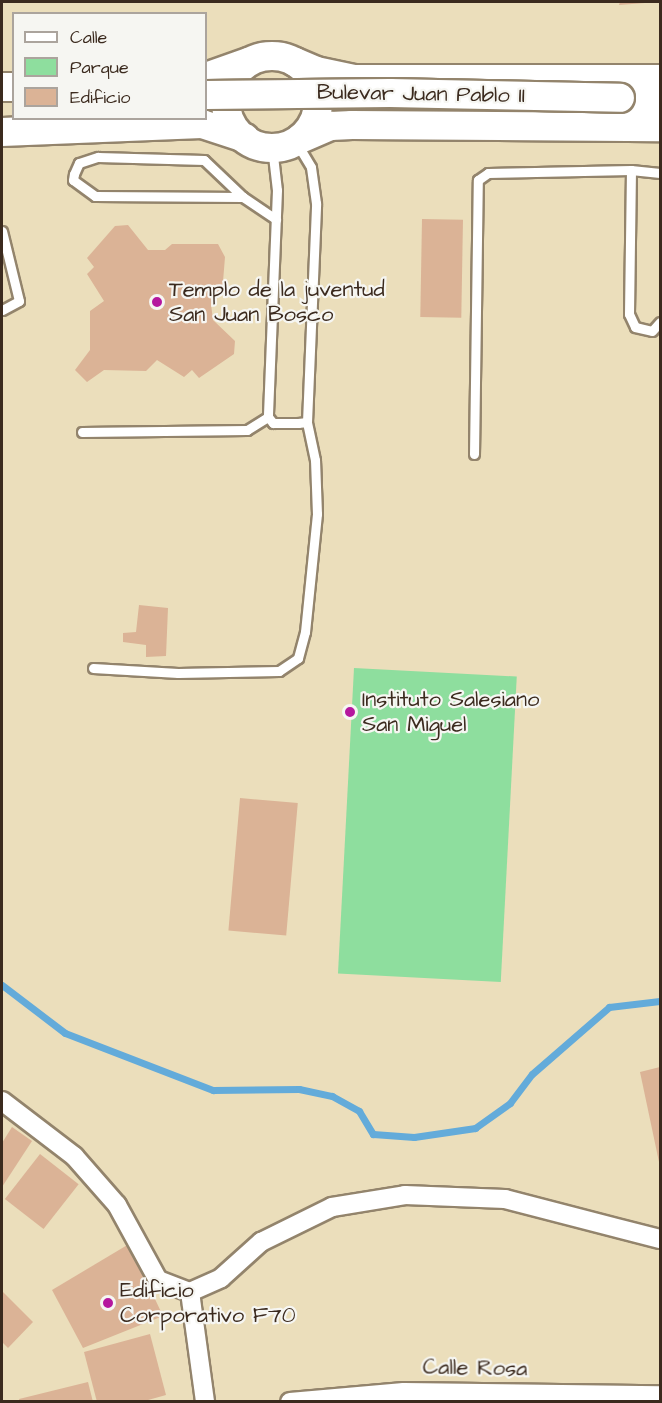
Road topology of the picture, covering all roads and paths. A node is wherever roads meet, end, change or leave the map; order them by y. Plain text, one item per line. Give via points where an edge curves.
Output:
1 (250, 62) junction
2 (295, 62) junction
3 (207, 77) edge
4 (660, 79) edge
5 (207, 95) edge
6 (644, 100) edge
7 (660, 127) edge
8 (2, 132) edge
9 (245, 138) junction
10 (289, 142) junction
11 (631, 170) junction
12 (660, 173) edge
13 (243, 196) junction
14 (276, 219) junction
15 (2, 231) edge
16 (2, 310) edge
17 (660, 322) edge
18 (268, 417) junction
19 (307, 422) junction
20 (82, 432) dead end
21 (474, 454) dead end
22 (93, 668) dead end
23 (2, 1101) edge
24 (660, 1239) edge
25 (190, 1292) junction
26 (660, 1395) edge
27 (205, 1401) edge
28 (290, 1401) edge

1 - 2 main road via 281,56
1 - 3 main road
1 - 9 main road via 229,85 226,100 228,115
2 - 4 main road, Bulevar Juan Pablo II via 355,79 638,76
2 - 10 main road via 316,85 319,101 317,115
5 - 6 main road, Bulevar Juan Pablo II, bridge via 274,92
7 - 10 main road, Bulevar Juan Pablo II via 352,125 331,126
8 - 9 main road via 202,124
9 - 10 main road
10 - 14 lane
10 - 19 lane via 311,167 316,203
11 - 12 lane
11 - 17 lane via 629,314 635,327 652,331
11 - 21 lane via 488,173 478,180
13 - 13 lane via 204,160 98,157 78,163 73,180 95,196
13 - 14 lane
14 - 18 lane
15 - 16 lane via 19,292 15,306
18 - 19 lane via 273,423
18 - 20 lane via 247,430
19 - 22 lane via 315,460 317,514 305,632 298,658 279,671 178,673
23 - 25 street via 74,1156 117,1205 158,1280
24 - 25 street via 505,1199 405,1195 332,1207 261,1242 221,1278
25 - 27 street
26 - 28 street, Calle Rosa via 404,1392

